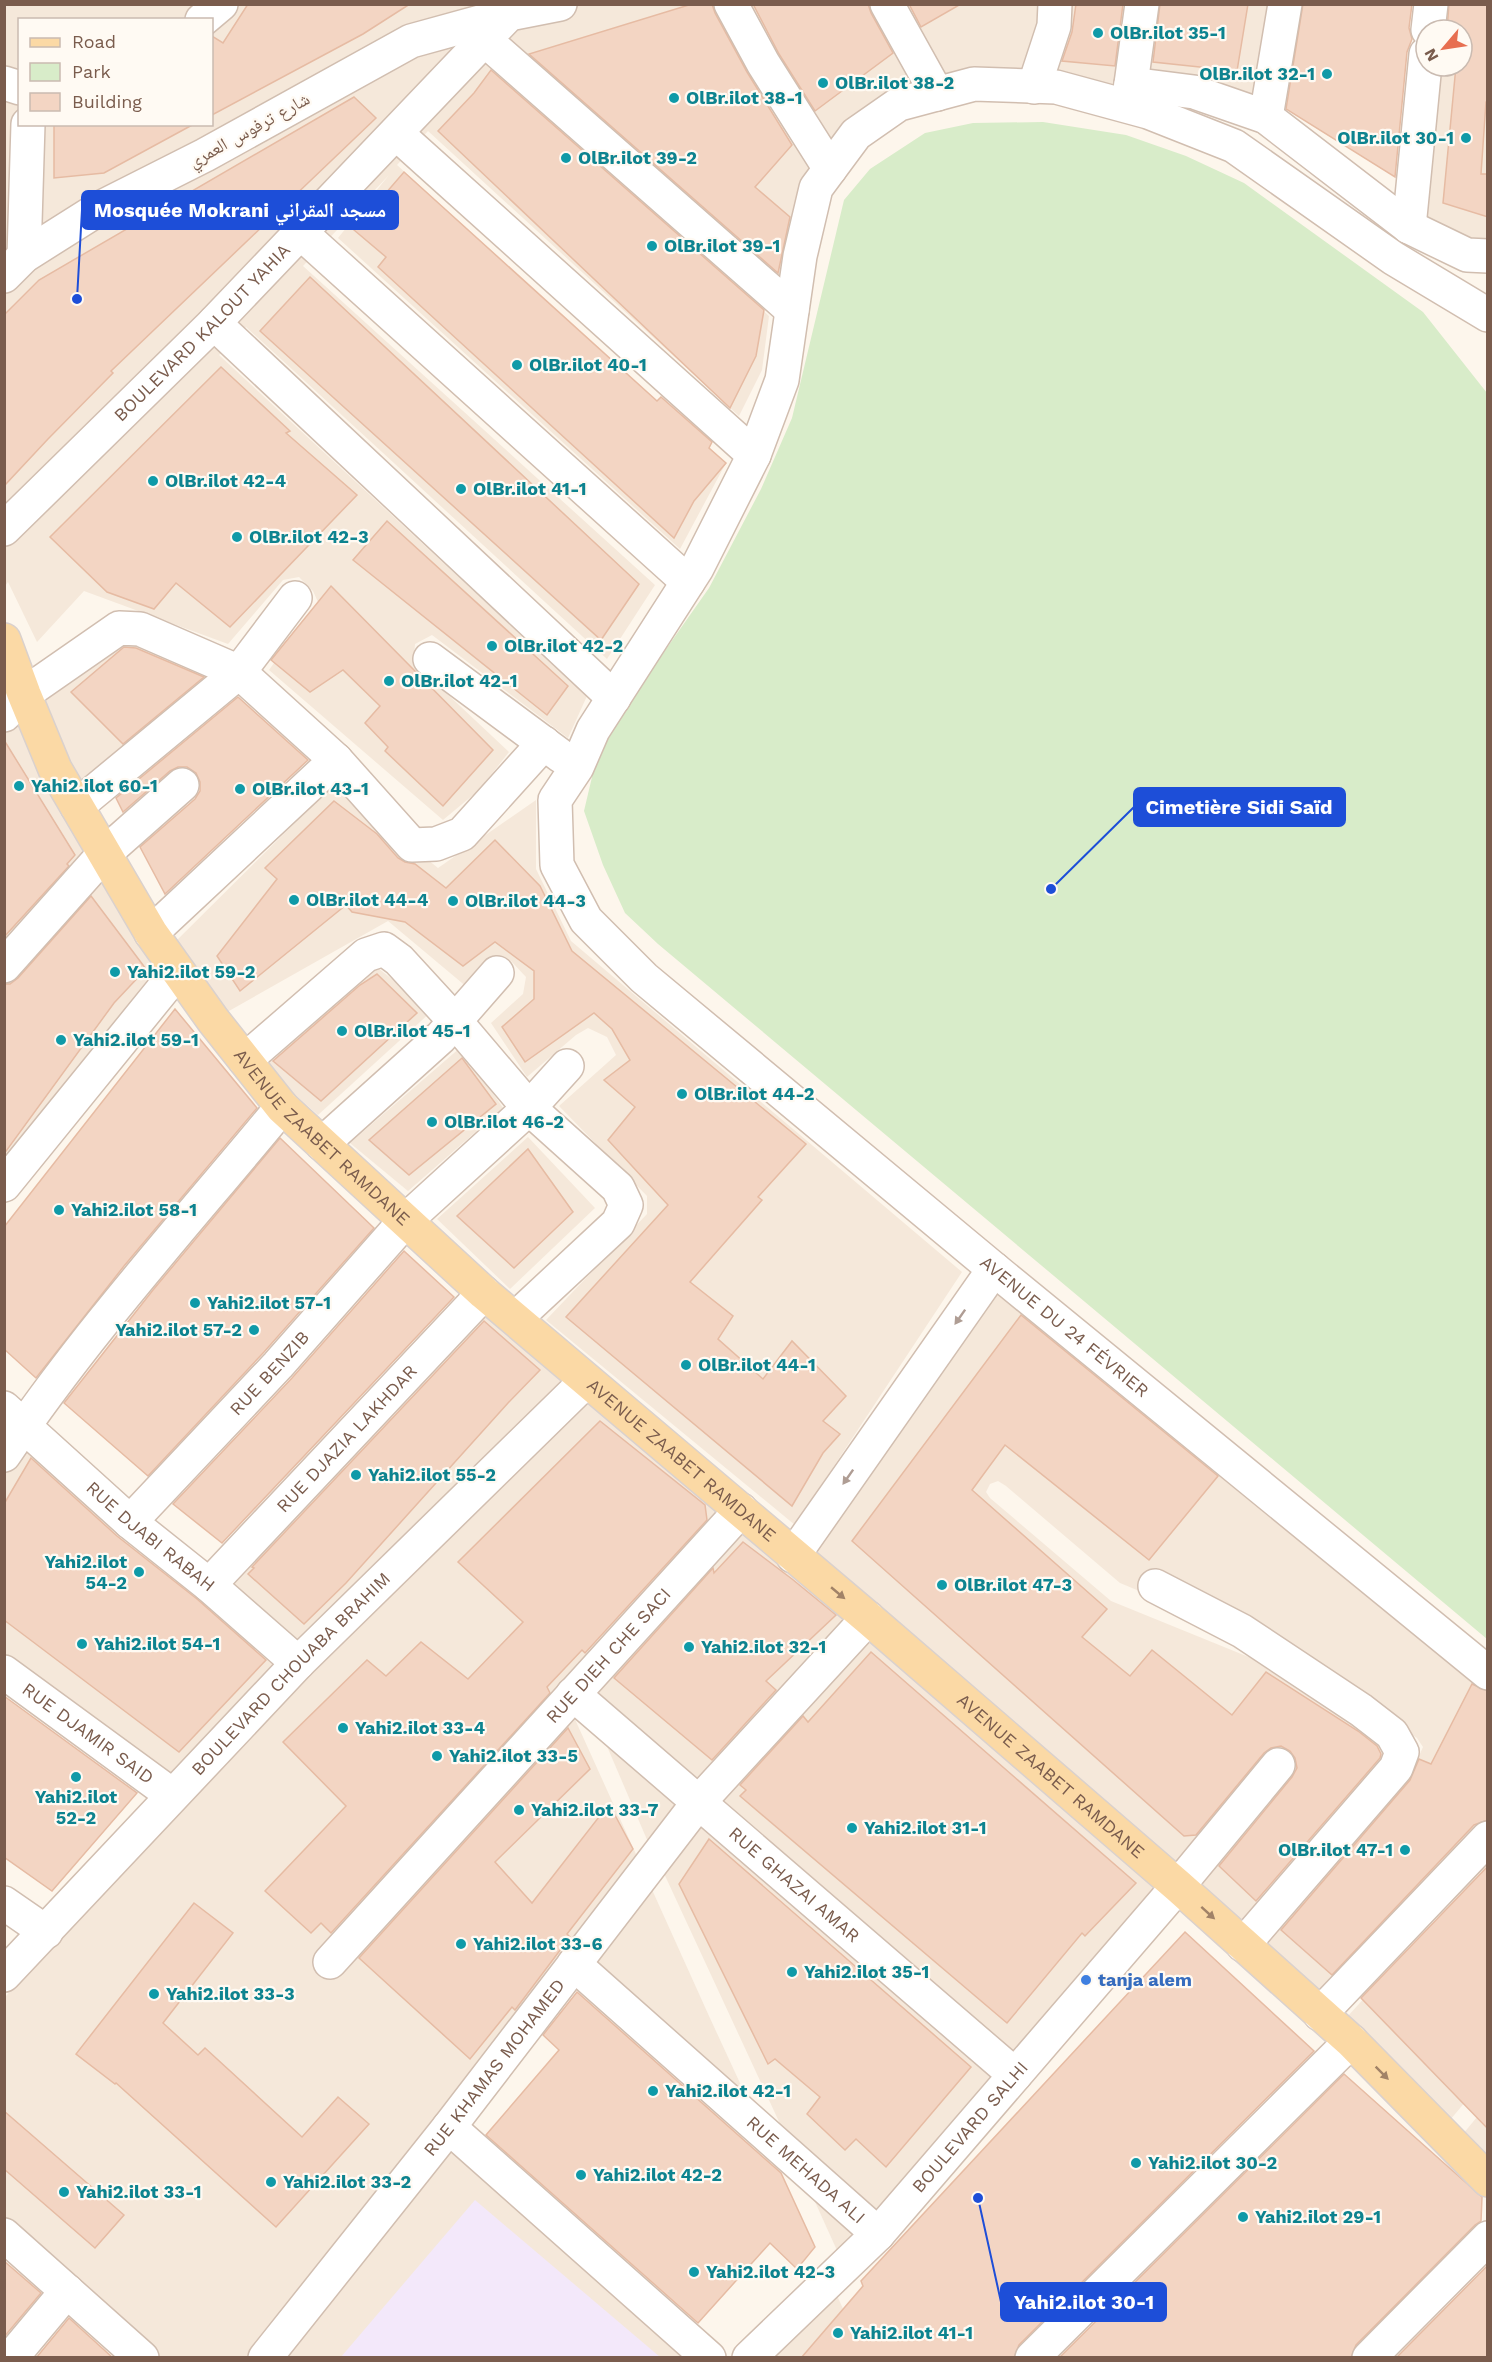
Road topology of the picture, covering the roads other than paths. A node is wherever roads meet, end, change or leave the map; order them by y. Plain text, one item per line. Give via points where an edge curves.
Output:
1 (560, 4) edge
2 (731, 4) edge
3 (887, 4) edge
4 (1055, 4) edge
5 (1142, 4) edge
6 (1285, 4) edge
7 (509, 14) junction
8 (485, 40) junction
9 (1424, 78) edge
10 (1034, 87) junction
11 (937, 94) junction
12 (1129, 95) junction
13 (1266, 117) junction
14 (28, 126) edge
15 (396, 133) junction
16 (830, 169) junction
17 (1408, 227) junction
18 (300, 233) junction
19 (1488, 256) edge
20 (14, 266) edge
21 (1481, 306) edge
22 (792, 310) junction
23 (214, 323) junction
24 (754, 455) junction
25 (4, 529) edge
26 (688, 582) junction
27 (295, 598) dead end
28 (4, 640) edge
29 (430, 659) dead end
30 (239, 672) junction
31 (614, 698) junction
32 (14, 705) edge
33 (544, 743) junction
34 (336, 759) junction
35 (577, 767) junction
36 (182, 785) dead end
37 (77, 806) junction
38 (104, 854) junction
39 (151, 933) junction
40 (4, 966) edge
41 (177, 972) junction
42 (497, 973) dead end
43 (455, 1021) junction
44 (244, 1060) junction
45 (567, 1066) dead end
46 (282, 1107) junction
47 (529, 1108) junction
48 (322, 1144) junction
49 (4, 1185) edge
50 (405, 1221) junction
51 (994, 1269) junction
52 (484, 1293) junction
53 (516, 1318) junction
54 (586, 1381) junction
55 (14, 1417) edge
56 (4, 1455) edge
57 (741, 1510) junction
58 (130, 1522) junction
59 (793, 1556) junction
60 (209, 1585) junction
61 (1155, 1586) dead end
62 (868, 1618) junction
63 (298, 1663) junction
64 (4, 1671) edge
65 (1488, 1673) edge
66 (573, 1694) junction
67 (1278, 1765) dead end
68 (172, 1795) junction
69 (698, 1803) junction
70 (1488, 1838) edge
71 (1178, 1886) junction
72 (4, 1903) edge
73 (46, 1932) junction
74 (1243, 1945) junction
75 (330, 1962) dead end
76 (574, 1964) junction
77 (4, 1975) edge
78 (1320, 2014) junction
79 (1351, 2041) junction
80 (1015, 2075) junction
81 (449, 2127) junction
82 (1488, 2180) edge
83 (878, 2234) junction
84 (4, 2235) edge
85 (1488, 2238) edge
86 (68, 2291) junction
87 (10, 2358) edge
88 (142, 2358) edge
89 (265, 2358) edge
90 (709, 2358) edge
91 (749, 2358) edge
92 (1032, 2358) edge
93 (1369, 2358) edge

1 - 7 street
2 - 16 street
3 - 11 street
4 - 10 street via 1054,26
5 - 12 street
6 - 13 street
7 - 8 street, BOULEVARD KALOUT YAHIA
7 - 20 street, شارع ترفوس العمري via 411,41 100,208
8 - 15 street, BOULEVARD KALOUT YAHIA
8 - 22 street
9 - 17 street
10 - 11 street, AVENUE DU 24 FÉVRIER via 974,84
10 - 12 street, AVENUE DU 24 FÉVRIER
11 - 16 street, AVENUE DU 24 FÉVRIER via 898,104 856,134
12 - 13 street via 1194,92
12 - 21 street via 1234,146 1393,258
13 - 17 street
14 - 20 street
15 - 18 street, BOULEVARD KALOUT YAHIA
15 - 24 street
16 - 22 street, AVENUE DU 24 FÉVRIER via 816,188
17 - 19 street via 1467,255
18 - 23 street, BOULEVARD KALOUT YAHIA
18 - 26 street
22 - 24 street, AVENUE DU 24 FÉVRIER via 782,380
23 - 25 street, BOULEVARD KALOUT YAHIA
23 - 31 street
24 - 26 street, AVENUE DU 24 FÉVRIER
26 - 31 street, AVENUE DU 24 FÉVRIER
27 - 30 street
28 - 32 main road, AVENUE ZAABET RAMDANE
29 - 33 street
30 - 32 street via 140,630 119,628
30 - 34 street
30 - 37 street
31 - 35 street, AVENUE DU 24 FÉVRIER via 593,730
32 - 37 main road, AVENUE ZAABET RAMDANE
33 - 34 street via 462,834 436,844 412,845
33 - 35 street
34 - 39 street
35 - 51 street, AVENUE DU 24 FÉVRIER via 555,800 557,865 586,920 644,978
36 - 38 street
37 - 38 main road, AVENUE ZAABET RAMDANE
38 - 39 main road, AVENUE ZAABET RAMDANE
38 - 40 street
39 - 41 main road, AVENUE ZAABET RAMDANE
41 - 44 main road, AVENUE ZAABET RAMDANE
41 - 49 street
42 - 43 street
43 - 44 street via 384,949 366,955
43 - 47 street
43 - 48 street
44 - 46 main road, AVENUE ZAABET RAMDANE
45 - 47 street, RUE BENZIB
46 - 48 main road, AVENUE ZAABET RAMDANE
46 - 55 street via 109,1317
47 - 50 street, RUE BENZIB
47 - 53 street via 618,1188 626,1205 618,1222
48 - 50 main road, AVENUE ZAABET RAMDANE
50 - 52 main road, AVENUE ZAABET RAMDANE
50 - 58 street, RUE BENZIB via 278,1365
51 -> 59 street
51 - 65 street, AVENUE DU 24 FÉVRIER
52 - 53 main road, AVENUE ZAABET RAMDANE
52 - 60 street, RUE DJAZIA LAKHDAR
53 - 54 main road, AVENUE ZAABET RAMDANE
54 - 57 main road, AVENUE ZAABET RAMDANE
54 - 63 street, BOULEVARD CHOUABA BRAHIM
55 - 56 street
55 - 58 street, RUE DJABI RABAH
57 - 59 main road, AVENUE ZAABET RAMDANE
57 - 66 street, RUE DIEH CHE SACI
58 - 60 street, RUE DJABI RABAH
59 -> 62 main road, AVENUE ZAABET RAMDANE
60 - 63 street, RUE DJABI RABAH
61 - 74 street via 1242,1631 1361,1710 1392,1734 1402,1752 1396,1768
62 - 69 street, RUE KHAMAS MOHAMED
62 - 71 main road, AVENUE ZAABET RAMDANE
63 - 68 street, BOULEVARD CHOUABA BRAHIM
64 - 68 street, RUE DJAMIR SAID
66 - 69 street, RUE GHAZAI AMAR
66 - 75 street, RUE DIEH CHE SACI
67 - 71 street, BOULEVARD SALHI
68 - 73 street, BOULEVARD CHOUABA BRAHIM
69 - 76 street, RUE KHAMAS MOHAMED
69 - 80 street, RUE GHAZAI AMAR
70 - 78 street
71 -> 74 main road, AVENUE ZAABET RAMDANE
71 - 80 street, BOULEVARD SALHI
72 - 73 street
73 - 77 street, BOULEVARD CHOUABA BRAHIM
74 - 78 main road, AVENUE ZAABET RAMDANE
76 - 81 street, RUE KHAMAS MOHAMED
76 - 83 street, RUE MEHADA ALI
78 - 79 main road, AVENUE ZAABET RAMDANE
79 -> 82 main road, AVENUE ZAABET RAMDANE
79 - 92 street
80 - 83 street, BOULEVARD SALHI
81 - 89 street, RUE KHAMAS MOHAMED
81 - 90 street
83 - 91 street, BOULEVARD SALHI
84 - 86 street
85 - 93 street
86 - 87 street
86 - 88 street

